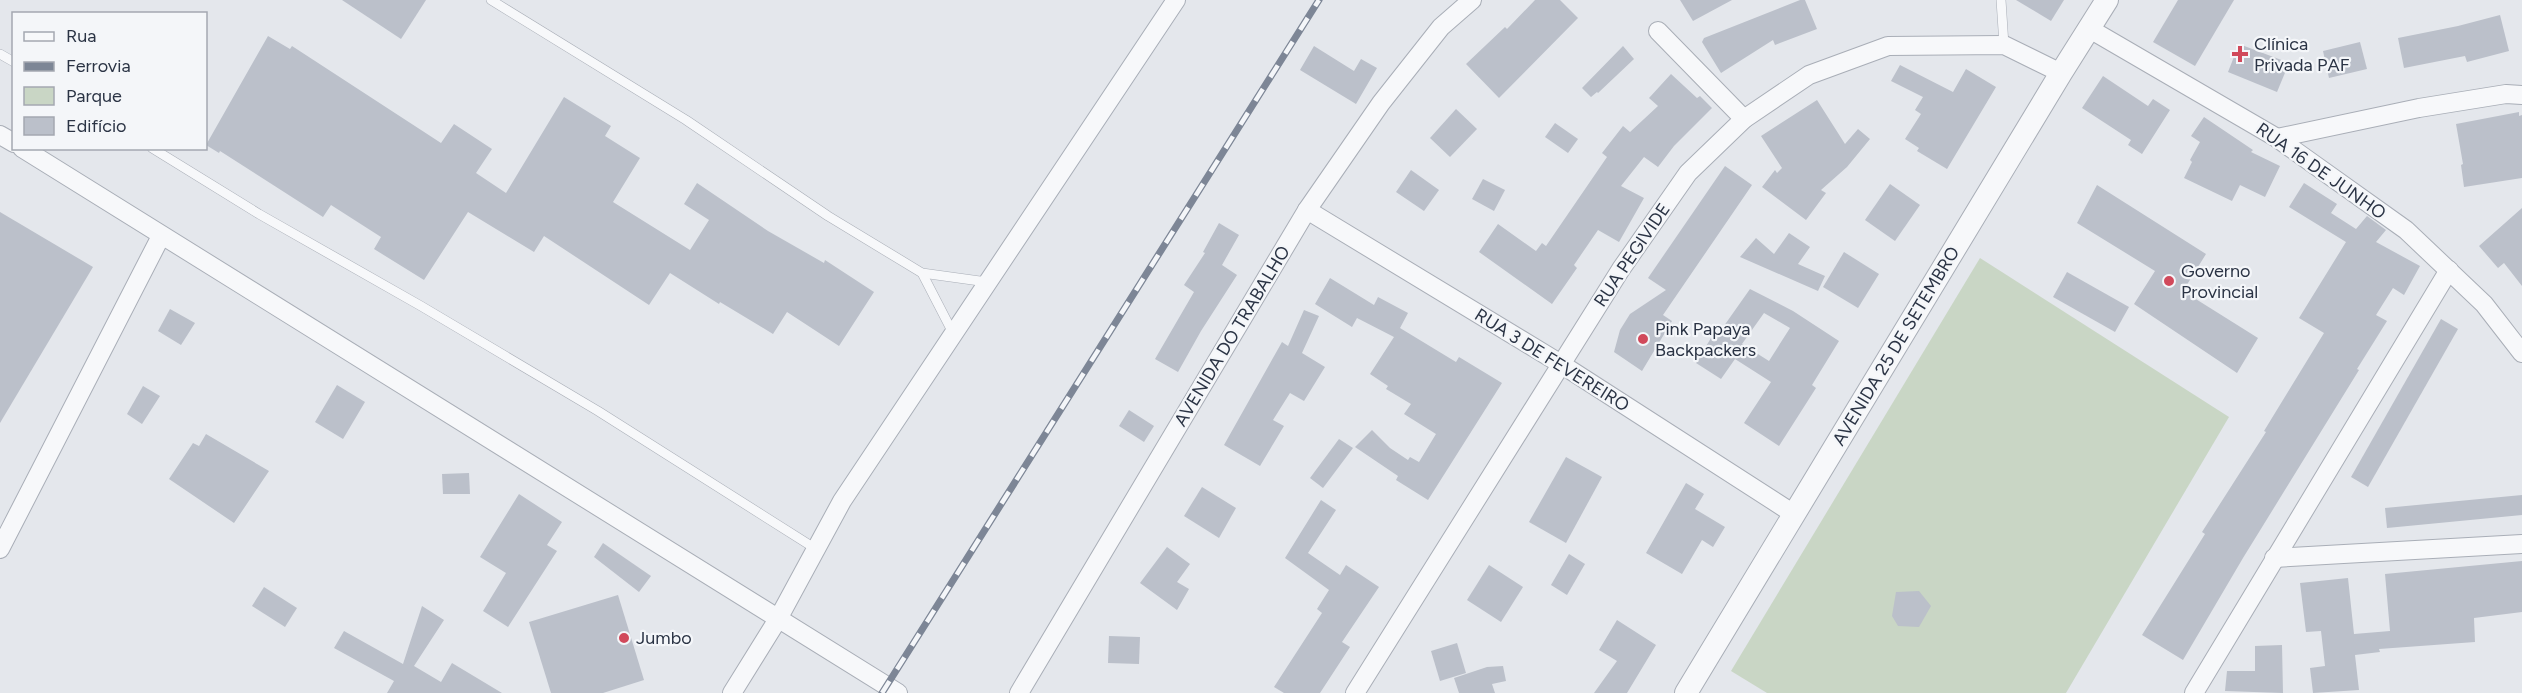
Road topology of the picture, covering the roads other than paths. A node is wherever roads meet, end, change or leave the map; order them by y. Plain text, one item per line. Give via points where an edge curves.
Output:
1 (491, 0) edge
2 (1176, 0) edge
3 (1449, 0) edge
4 (1472, 0) edge
5 (2001, 0) edge
6 (2107, 0) edge
7 (1442, 27) junction
8 (2088, 28) junction
9 (1658, 31) dead end
10 (2004, 45) junction
11 (2061, 73) junction
12 (2522, 95) edge
13 (1744, 120) junction
14 (2277, 138) junction
15 (25, 150) edge
16 (155, 150) edge
17 (1307, 210) junction
18 (161, 236) junction
19 (2449, 270) junction
20 (922, 273) junction
21 (987, 282) junction
22 (953, 333) junction
23 (2522, 353) edge
24 (1561, 364) junction
25 (1794, 514) junction
26 (2522, 544) edge
27 (0, 549) edge
28 (816, 549) junction
29 (2274, 558) junction
30 (778, 619) junction
31 (732, 693) edge
32 (898, 693) edge
33 (1019, 693) edge
34 (1355, 693) edge
35 (1686, 693) edge
36 (2194, 693) edge

1 - 20 lane
2 - 21 street
3 - 7 street
4 - 7 street, AVENIDA DO TRABALHO
5 - 10 lane
6 - 8 street, AVENIDA 25 DE SETEMBRO
7 - 17 street, AVENIDA DO TRABALHO via 1381,103
8 - 11 street, AVENIDA 25 DE SETEMBRO
8 - 14 street, RUA 16 DE JUNHO
9 - 13 street
10 - 11 street, RUA PEGIVIDE
10 - 13 street, RUA PEGIVIDE via 1888,46 1809,75
11 - 25 street, AVENIDA 25 DE SETEMBRO
12 - 14 street via 2419,108
13 - 24 street, RUA PEGIVIDE via 1688,173
14 - 19 street, RUA 16 DE JUNHO via 2406,230
15 - 18 street
16 - 28 lane via 598,411
17 - 24 street, RUA 3 DE FEVEREIRO
17 - 33 street, AVENIDA DO TRABALHO
18 - 27 street
18 - 30 street
19 - 23 street, RUA 16 DE JUNHO via 2484,304
19 - 29 street
20 - 21 lane
20 - 22 lane
21 - 22 street
22 - 28 street via 842,501
24 - 25 street, RUA 3 DE FEVEREIRO
24 - 34 street, RUA PEGIVIDE
25 - 35 street, AVENIDA 25 DE SETEMBRO
26 - 29 street
28 - 30 street
29 - 36 street
30 - 31 street
30 - 32 street

